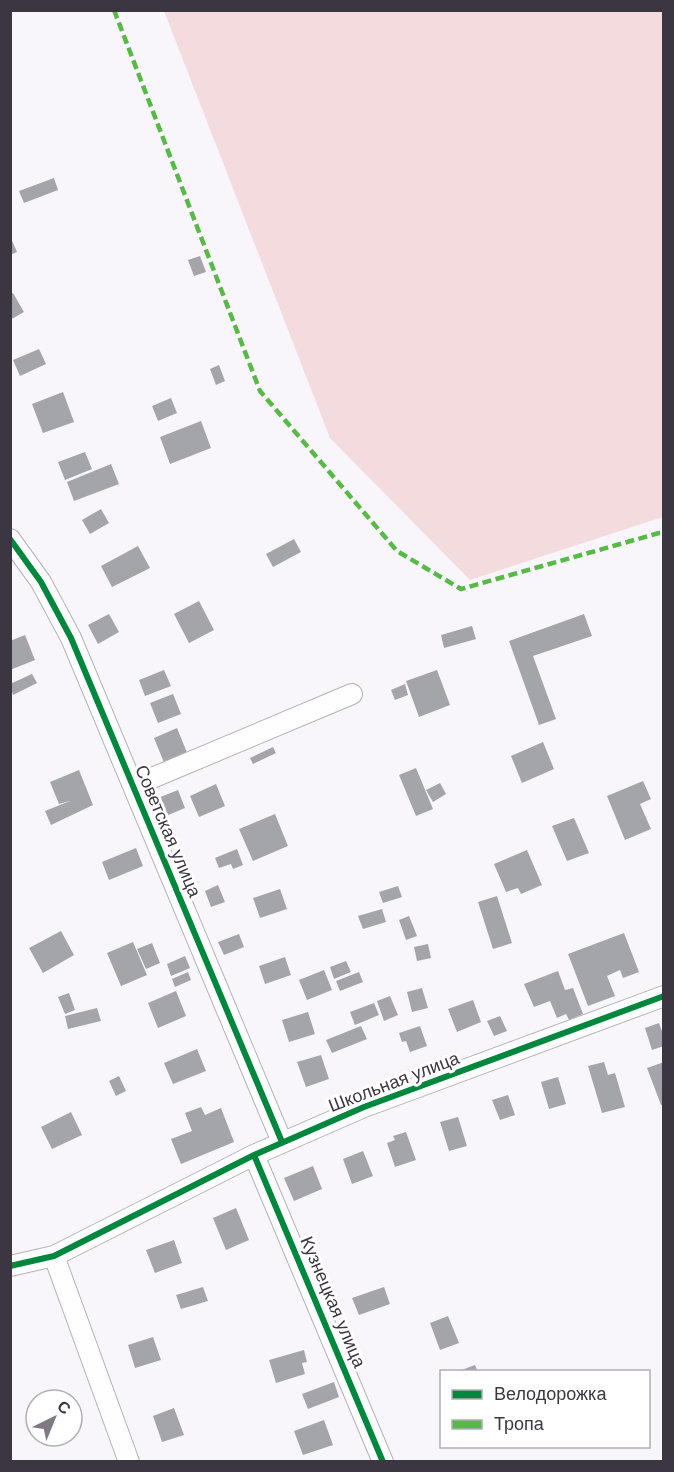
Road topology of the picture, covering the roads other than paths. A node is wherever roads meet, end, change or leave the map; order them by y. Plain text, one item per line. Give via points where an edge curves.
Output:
1 (10, 539) edge
2 (352, 694) dead end
3 (133, 786) junction
4 (663, 996) edge
5 (282, 1142) junction
6 (254, 1155) junction
7 (54, 1256) junction
8 (10, 1266) edge
9 (129, 1461) edge
10 (383, 1461) edge

1 - 3 street, Советская улица via 41,582 71,638
2 - 3 street
3 - 5 street, Советская улица
4 - 5 street, Школьная улица via 364,1107
5 - 6 street, Школьная улица
6 - 7 street, Школьная улица
6 - 10 street, Кузнецкая улица
7 - 8 street, Школьная улица
7 - 9 street

